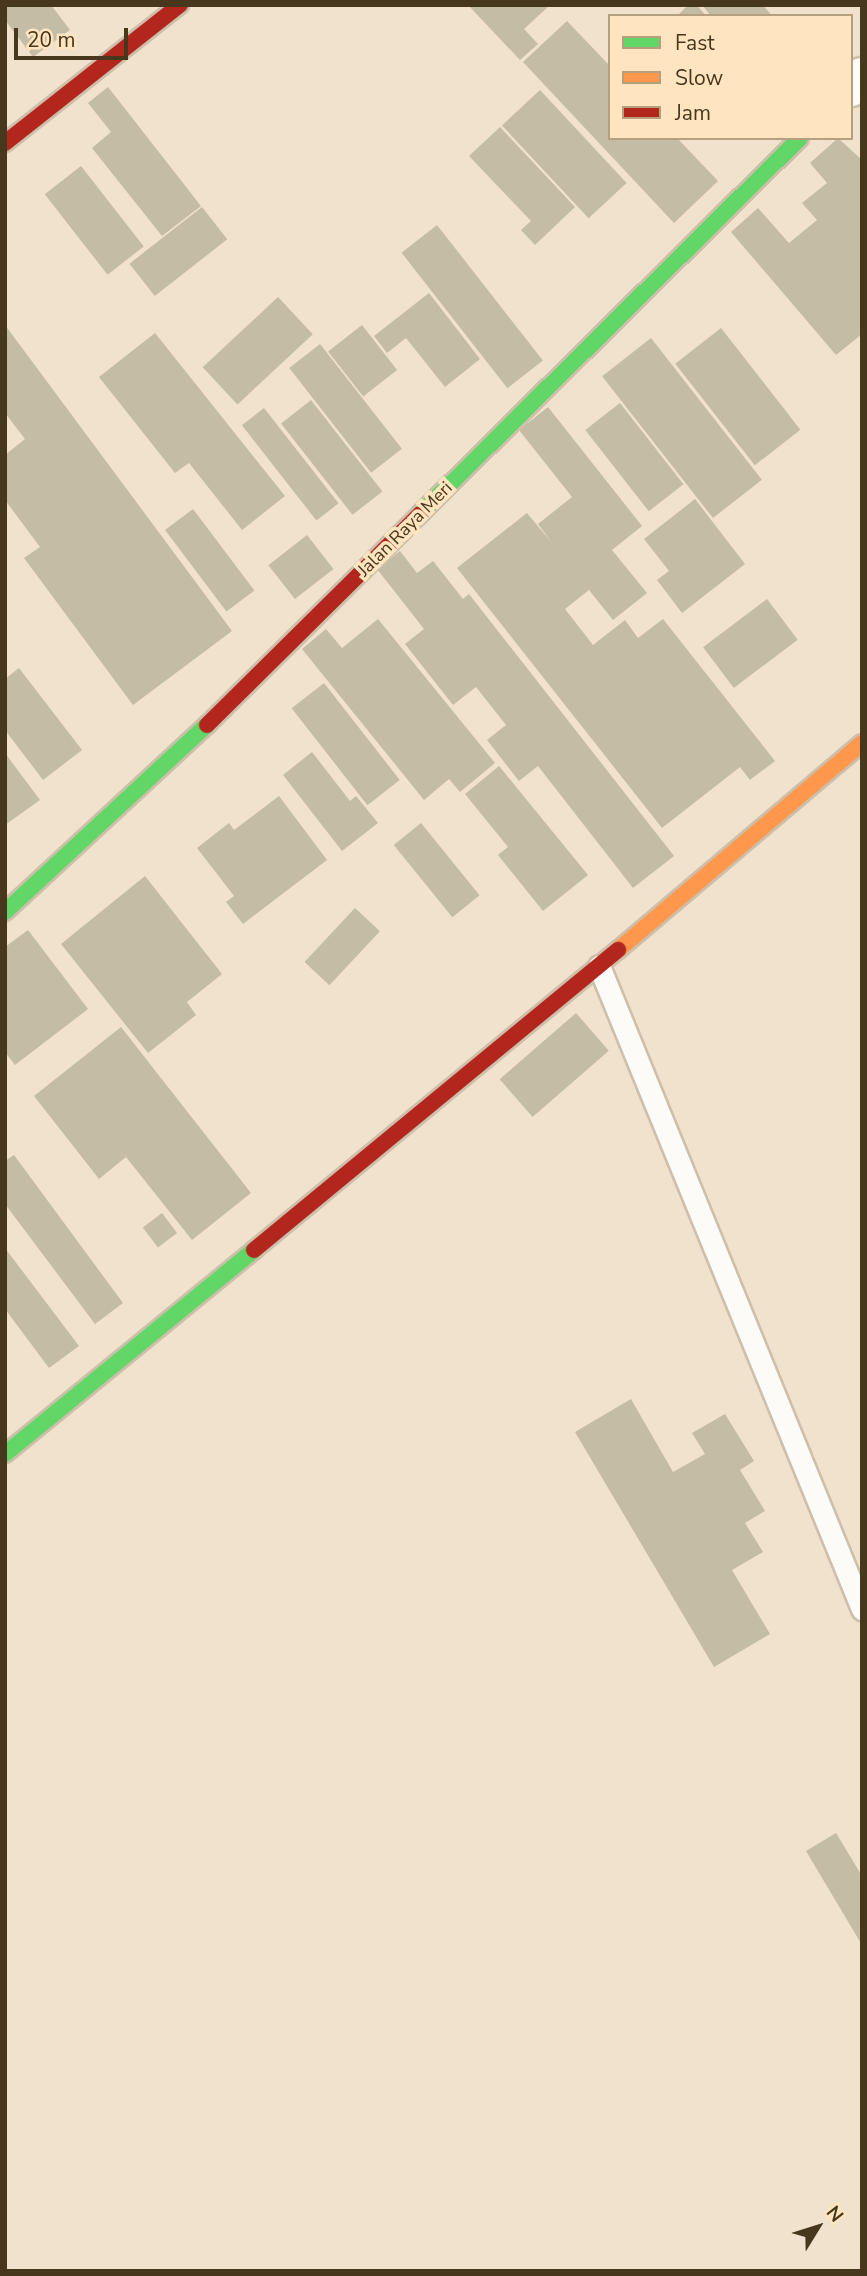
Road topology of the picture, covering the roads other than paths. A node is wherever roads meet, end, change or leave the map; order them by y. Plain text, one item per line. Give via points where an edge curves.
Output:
1 (180, 5) edge
2 (798, 140) edge
3 (5, 143) edge
4 (862, 743) edge
5 (5, 912) edge
6 (599, 966) junction
7 (5, 1454) edge
8 (862, 1609) edge

1 - 3 street
2 - 5 street, Jalan Raya Meri via 140,791
4 - 6 street
6 - 7 street
6 - 8 lane

